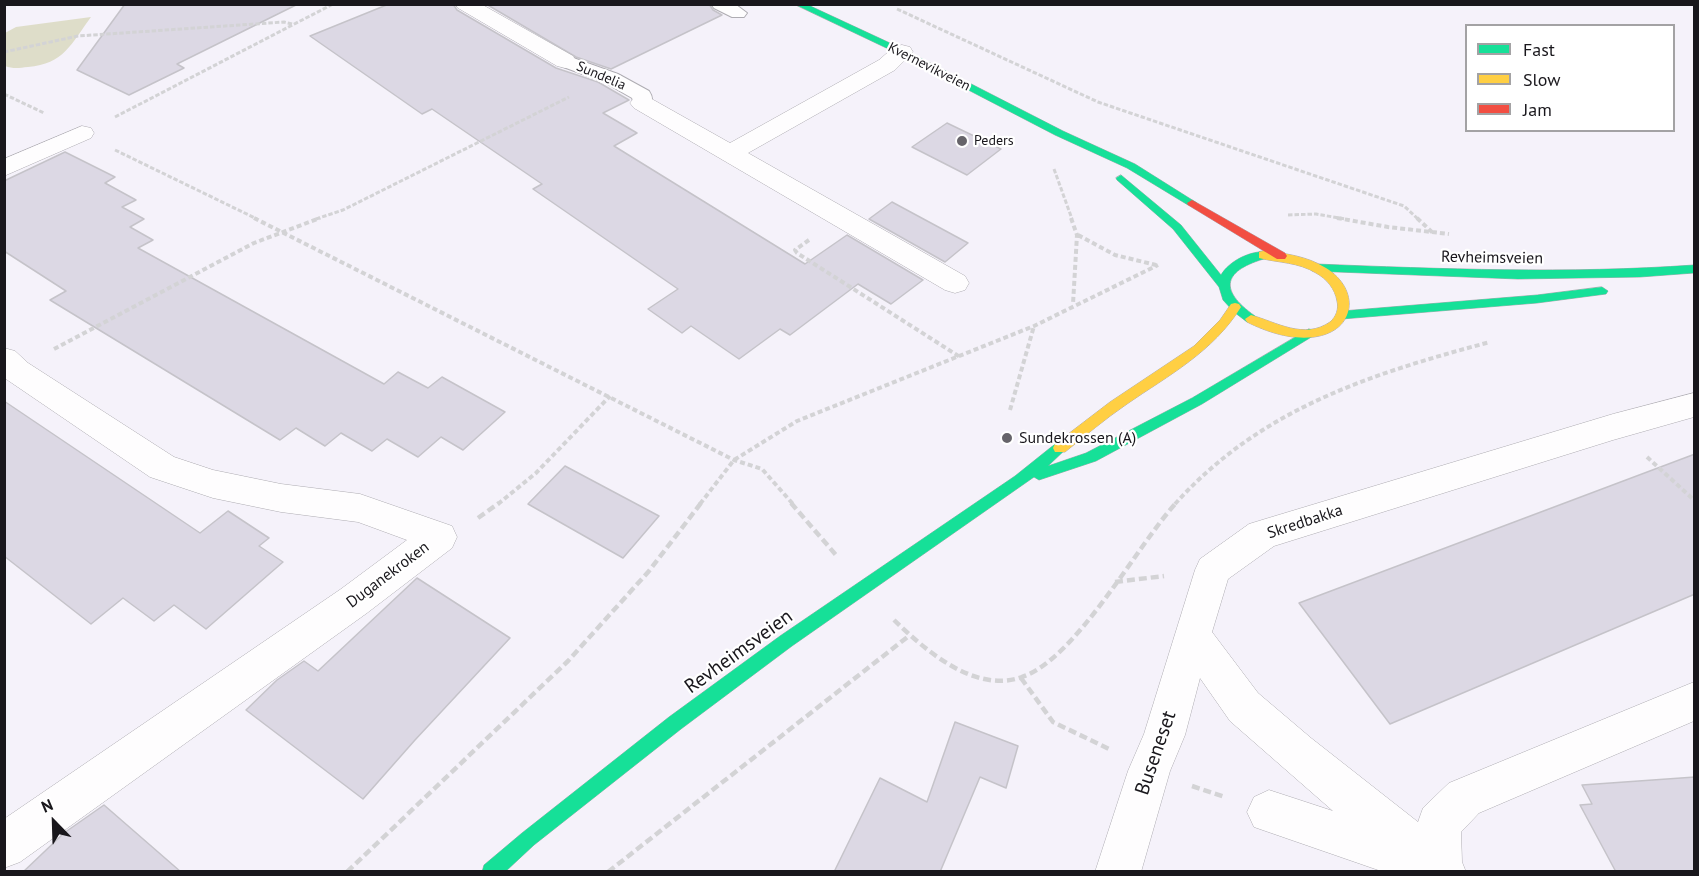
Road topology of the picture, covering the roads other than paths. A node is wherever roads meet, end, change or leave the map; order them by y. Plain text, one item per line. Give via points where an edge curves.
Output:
1 (465, 4) edge
2 (720, 4) edge
3 (798, 4) edge
4 (738, 13) dead end
5 (902, 52) junction
6 (565, 62) joint
7 (642, 103) joint
8 (82, 133) road end
9 (1059, 133) junction
10 (730, 153) junction
11 (4, 169) edge
12 (1281, 256) junction
13 (1316, 268) junction
14 (1695, 269) edge
15 (1668, 273) junction
16 (955, 283) dead end
17 (1224, 286) junction
18 (1235, 307) junction
19 (1342, 315) junction
20 (1309, 333) junction
21 (11, 365) edge
22 (1695, 405) edge
23 (1020, 480) junction
24 (1192, 634) junction
25 (1695, 700) edge
26 (1269, 812) road end
27 (4, 846) edge
28 (1442, 869) edge
29 (491, 872) edge
30 (1118, 872) edge

1 - 6 street, Sundelia
2 - 4 lane
3 - 5 main road, Kvernevikveien
5 - 9 main road, Kvernevikveien
5 - 10 street via 887,65
6 - 7 lane, Sundelia via 611,78 642,95
7 - 10 street, Sundelia
8 - 11 street
9 - 12 main road, Kvernevikveien via 1141,171
9 - 17 main road, Kvernevikveien via 1184,231
10 - 16 street, Sundelia
12 - 13 main road
12 - 17 main road via 1263,255 1233,264 1225,273
13 - 15 main road, Revheimsveien via 1518,276
13 - 19 main road via 1340,290
14 - 15 main road, Revheimsveien
15 - 19 main road, Revheimsveien via 1554,299
17 - 18 main road
18 - 20 main road via 1268,328
18 - 23 main road, Revheimsveien via 1203,348 1120,402
19 - 20 main road via 1333,325
20 - 23 main road, Revheimsveien via 1197,401 1091,457
21 - 27 street, Duganekroken via 162,467 213,484 360,508 439,537
22 - 24 street, Skredbakka via 1262,535 1213,570
23 - 29 main road, Revheimsveien via 786,641 675,723
24 - 28 street via 1244,706 1296,753
24 - 30 street, Buseneset via 1164,735
25 - 28 street via 1464,798 1439,824
26 - 28 street

